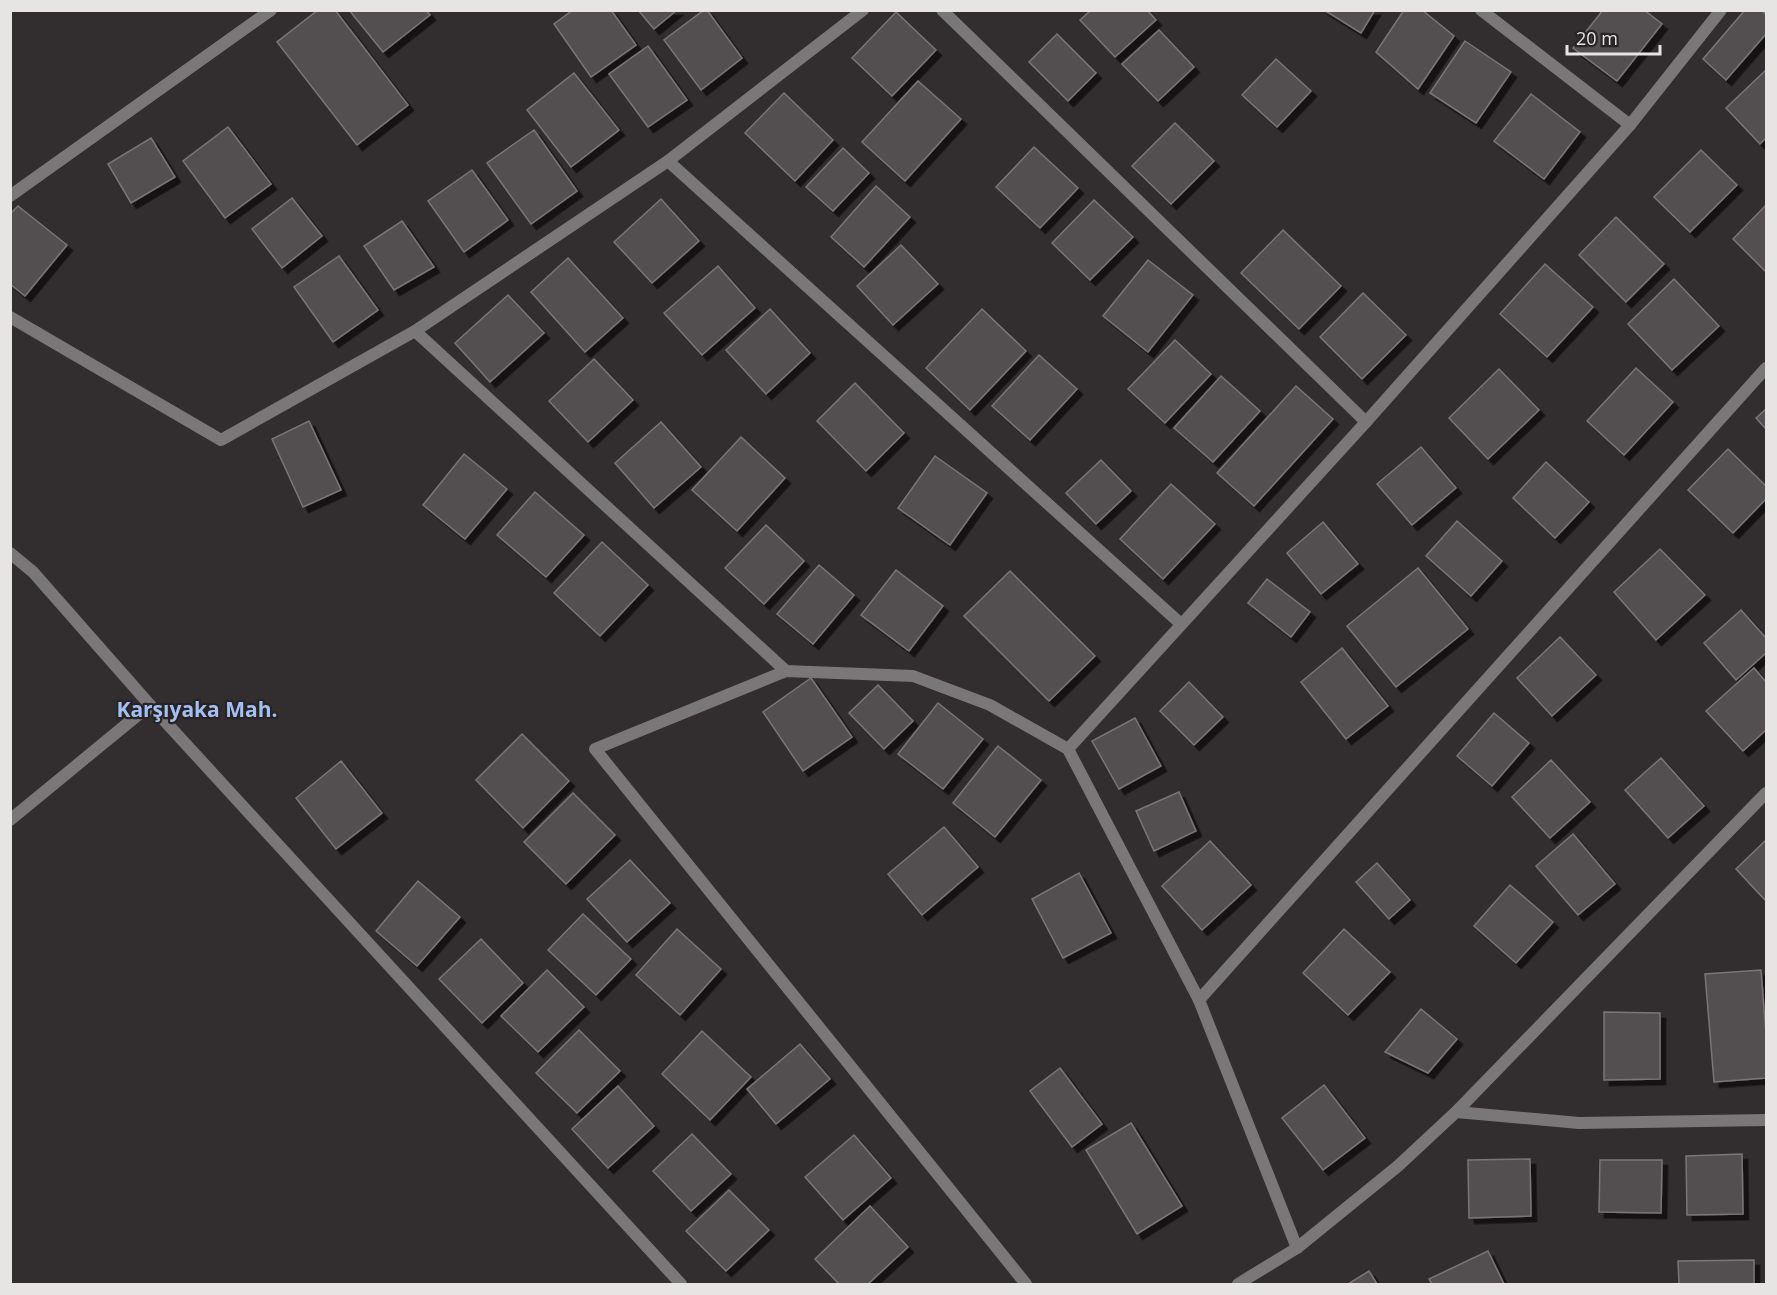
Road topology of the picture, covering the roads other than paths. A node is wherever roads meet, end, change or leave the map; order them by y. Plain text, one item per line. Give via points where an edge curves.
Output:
1 (271, 10) edge
2 (863, 10) edge
3 (942, 10) edge
4 (1481, 10) edge
5 (1721, 10) edge
6 (1630, 125) junction
7 (668, 161) junction
8 (10, 196) edge
9 (10, 316) edge
10 (416, 331) junction
11 (1767, 368) edge
12 (1366, 422) junction
13 (10, 553) edge
14 (1180, 624) junction
15 (786, 671) junction
16 (150, 705) junction
17 (1068, 749) junction
18 (1767, 793) edge
19 (10, 820) edge
20 (1199, 999) junction
21 (1455, 1112) junction
22 (1767, 1120) edge
23 (1297, 1248) junction
24 (681, 1284) edge
25 (1026, 1284) edge
26 (1238, 1284) edge

1 - 8 street
2 - 7 street
3 - 12 street
4 - 6 street
5 - 6 street
6 - 12 street
7 - 10 street
7 - 14 street
9 - 10 street via 221,440
10 - 15 street
11 - 20 street
12 - 14 street
13 - 16 street via 33,572
14 - 17 street
15 - 17 street via 913,676 990,705
15 - 25 street via 595,749
16 - 19 street
16 - 24 street
17 - 20 street
18 - 21 street
20 - 23 street
21 - 22 street via 1579,1124
21 - 23 street via 1398,1166
23 - 26 street

